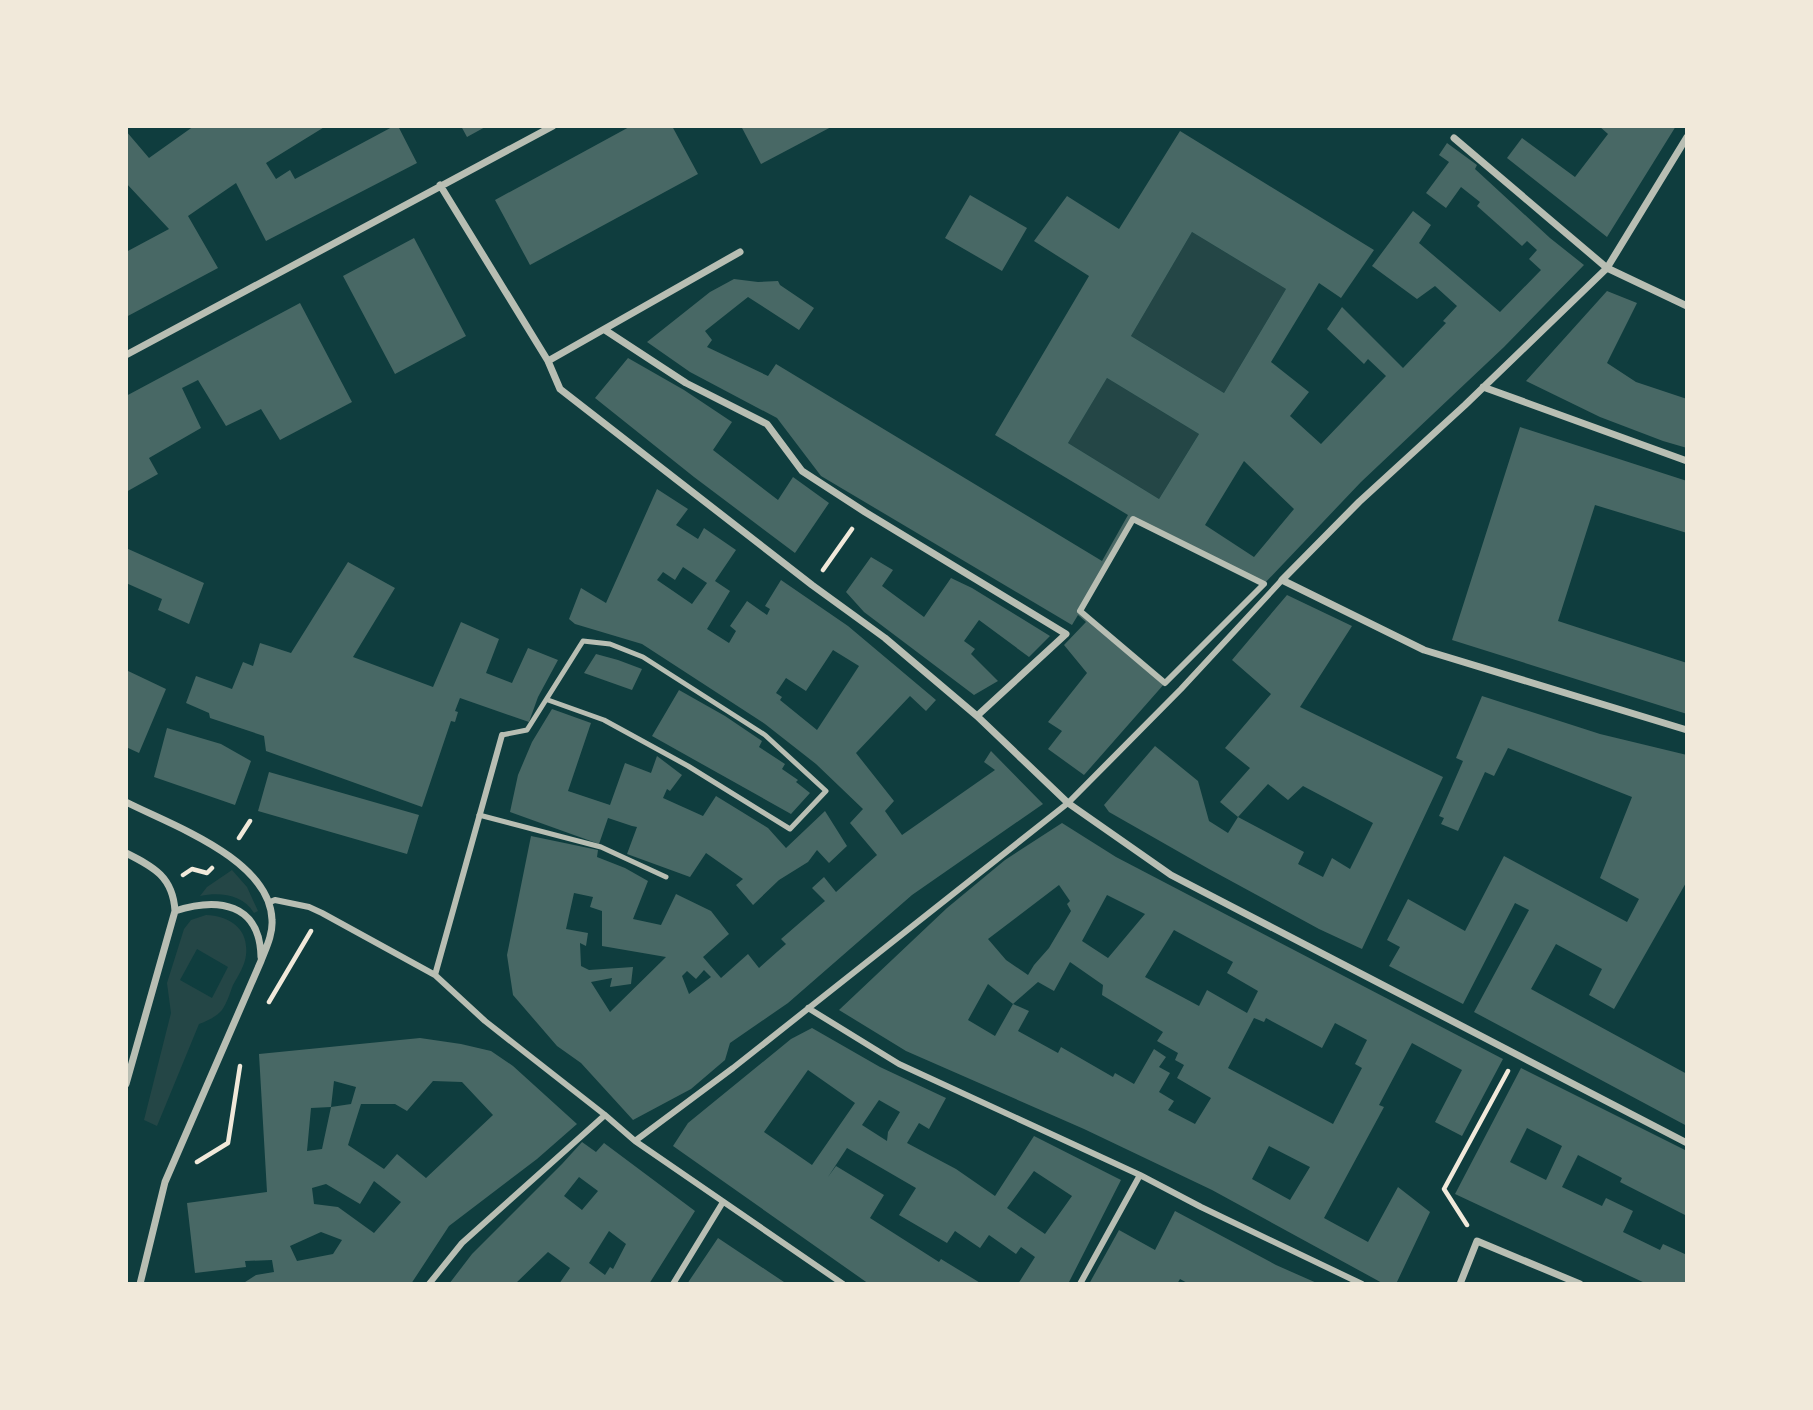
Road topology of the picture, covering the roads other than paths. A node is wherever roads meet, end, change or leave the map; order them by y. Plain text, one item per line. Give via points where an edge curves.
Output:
1 (553, 126) edge
2 (1687, 137) edge
3 (1454, 138) dead end
4 (440, 185) junction
5 (740, 252) dead end
6 (1607, 268) junction
7 (1687, 306) edge
8 (605, 330) junction
9 (126, 355) edge
10 (548, 361) junction
11 (1483, 387) junction
12 (1687, 461) edge
13 (1282, 580) junction
14 (1264, 584) joint
15 (548, 700) junction
16 (977, 716) junction
17 (1687, 730) edge
18 (502, 735) joint
19 (126, 802) edge
20 (1068, 803) junction
21 (479, 816) junction
22 (126, 853) edge
23 (666, 877) dead end
24 (270, 902) junction
25 (175, 911) junction
26 (261, 961) junction
27 (436, 975) junction
28 (808, 1008) junction
29 (126, 1084) edge
30 (605, 1115) junction
31 (635, 1141) junction
32 (1687, 1143) edge
33 (1140, 1175) junction
34 (723, 1202) junction
35 (140, 1284) edge
36 (429, 1284) edge
37 (673, 1284) edge
38 (843, 1284) edge
39 (1080, 1284) edge
40 (1362, 1284) edge
41 (1460, 1284) edge
42 (1580, 1284) edge

1 - 4 street
2 - 6 street
3 - 6 street
4 - 9 street
4 - 10 street
5 - 8 street
6 - 7 street
6 - 11 street
8 - 10 street
8 - 16 street via 686,383 767,424 803,471 1066,634
10 - 16 street via 560,390 885,638
11 - 12 street
11 - 13 street
13 - 17 street via 1424,650
13 - 20 street
14 - 14 street via 1165,683 1080,611 1133,519
15 - 15 lane via 583,641 610,644 643,657 765,735 826,791 790,829 604,720
15 - 18 lane via 527,730
16 - 20 street
18 - 21 street
19 - 24 street via 189,831 227,855 249,872
20 - 28 street
20 - 32 street via 1171,875
21 - 23 lane via 601,847
21 - 27 street
22 - 25 street via 156,870 169,885
24 - 26 street via 271,935
24 - 27 street via 309,906
25 - 26 street via 197,904 233,908 253,924
25 - 29 street
26 - 35 street via 165,1182
27 - 30 street via 485,1021
28 - 31 street
28 - 33 street via 899,1064
30 - 31 street
30 - 36 street via 462,1243
31 - 34 street
33 - 39 street
33 - 40 street
34 - 37 street
34 - 38 street
41 - 42 street via 1477,1241

